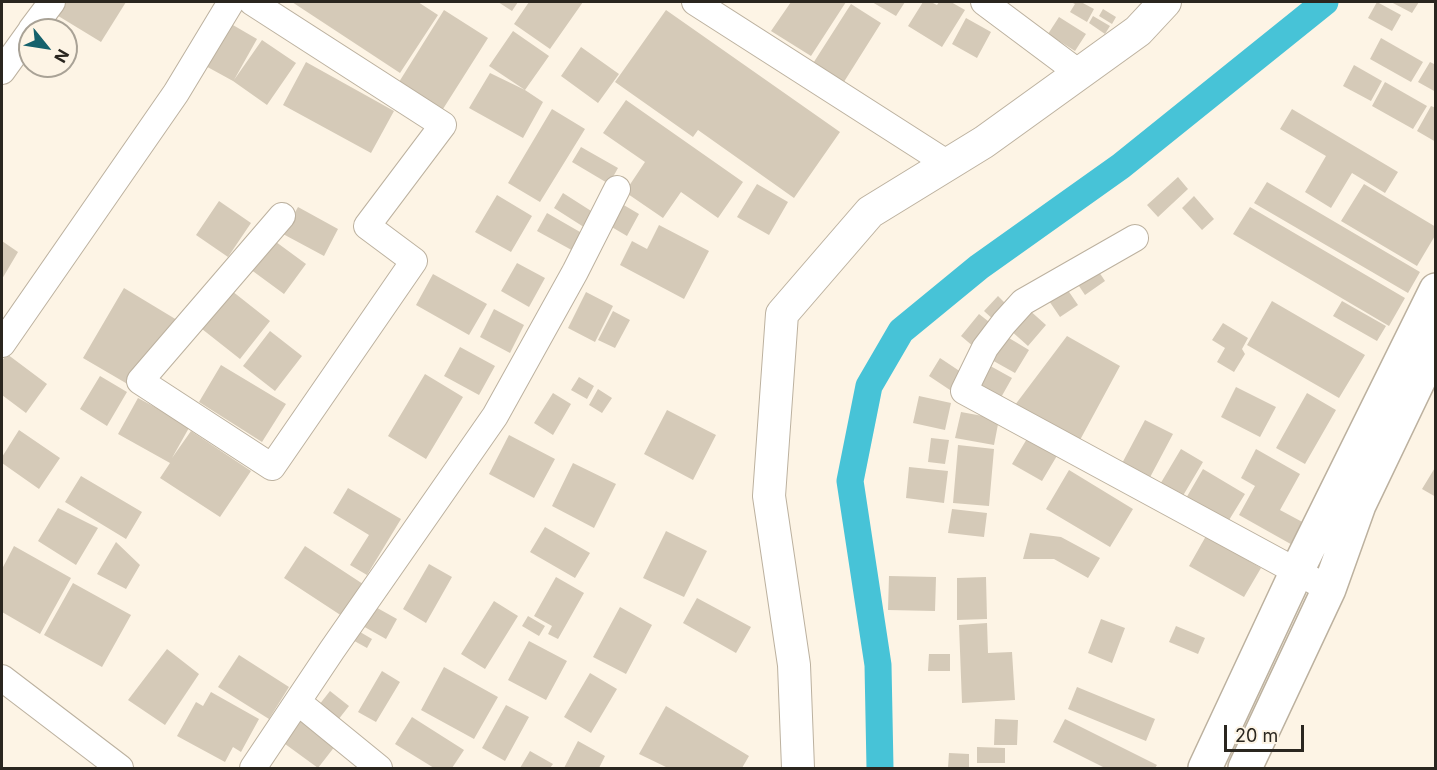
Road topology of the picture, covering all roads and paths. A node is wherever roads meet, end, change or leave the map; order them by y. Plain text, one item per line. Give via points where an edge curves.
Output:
1 (52, 2) edge
2 (231, 2) edge
3 (252, 2) edge
4 (695, 2) edge
5 (984, 2) edge
6 (1165, 2) edge
7 (40, 18) edge
8 (18, 49) edge
9 (2, 71) edge
10 (1079, 73) junction
11 (948, 164) junction
12 (617, 189) dead end
13 (282, 216) dead end
14 (1135, 238) dead end
15 (1436, 290) edge
16 (2, 344) edge
17 (1436, 344) edge
18 (1297, 571) junction
19 (1329, 589) junction
20 (2, 678) edge
21 (298, 702) junction
22 (120, 768) edge
23 (253, 768) edge
24 (379, 768) edge
25 (798, 768) edge
26 (1205, 768) edge
27 (1245, 768) edge

1 - 7 street
2 - 16 street via 176,93
3 - 13 street via 443,125 367,226 414,261 272,466 140,381
4 - 11 street
5 - 10 street
6 - 10 street via 1138,31
8 - 9 street
10 - 11 street
11 - 25 street via 870,212 782,314 769,496 794,664
12 - 21 street via 495,416
14 - 18 street via 1023,302 985,348 964,392
15 - 18 main road
17 - 19 main road via 1359,504
18 - 19 street
18 - 26 main road
19 - 27 main road
20 - 22 street via 78,724
21 - 23 street
21 - 24 street

